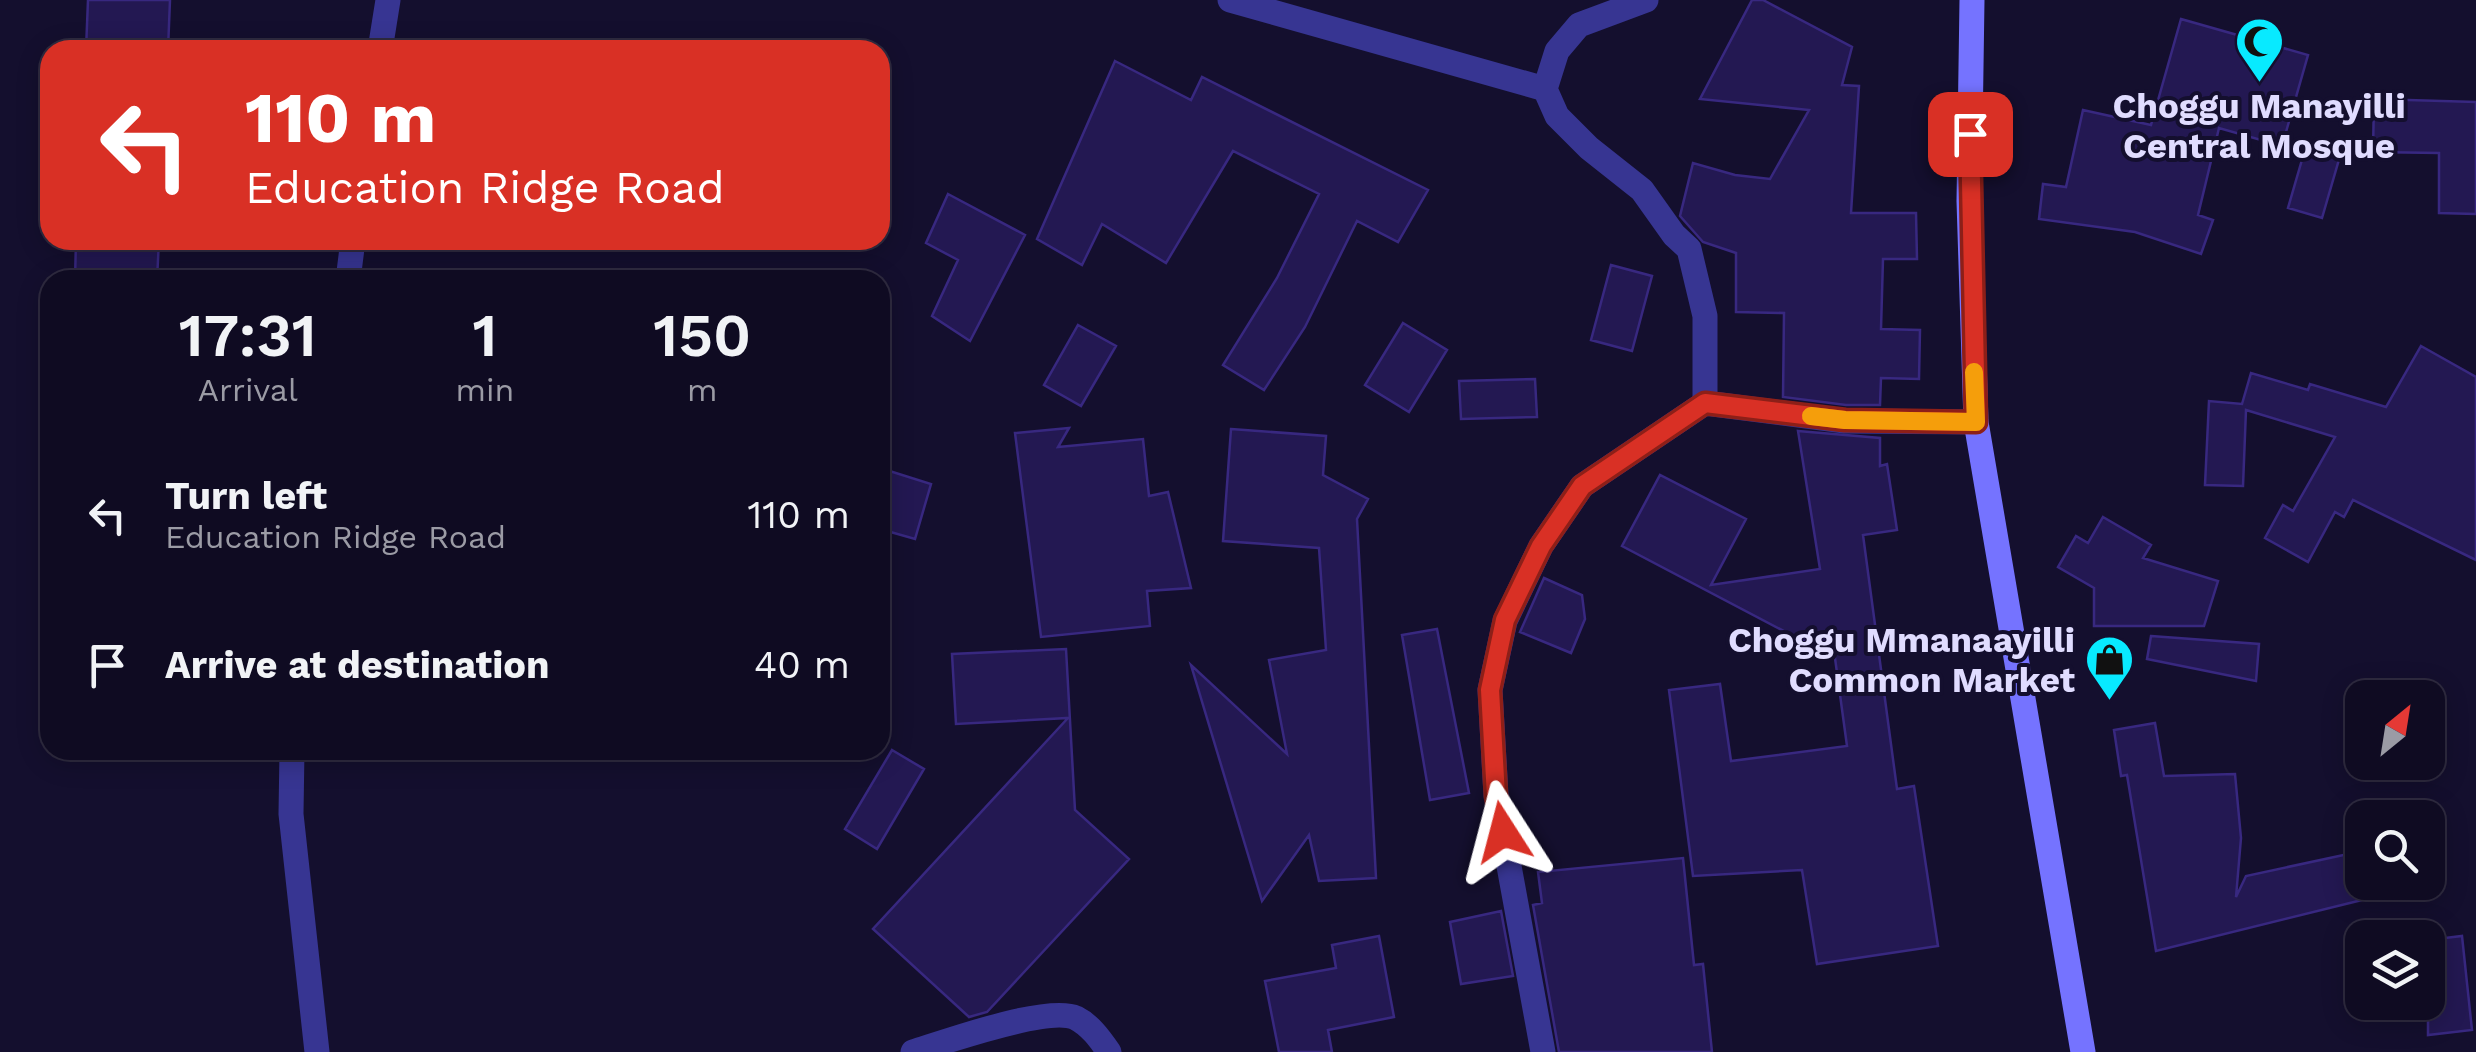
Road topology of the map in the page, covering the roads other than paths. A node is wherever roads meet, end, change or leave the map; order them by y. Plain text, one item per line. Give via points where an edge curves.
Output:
1 (388, 0) edge
2 (1230, 0) edge
3 (1646, 0) edge
4 (1972, 0) edge
5 (382, 40) edge
6 (1546, 89) junction
7 (1705, 403) junction
8 (1976, 422) junction
9 (292, 760) edge
10 (317, 1052) edge
11 (913, 1052) edge
12 (1108, 1052) edge
13 (1543, 1052) edge
14 (2083, 1052) edge

1 - 5 street
2 - 6 street
3 - 6 street via 1579,25 1557,51
4 - 8 main road
6 - 7 street via 1557,116 1642,190 1689,249 1705,316
7 - 8 street via 1845,420
7 - 13 street via 1582,486 1541,546 1505,620 1490,690 1496,796
8 - 14 main road
9 - 10 street via 291,814
11 - 12 street via 1039,1016 1073,1016

